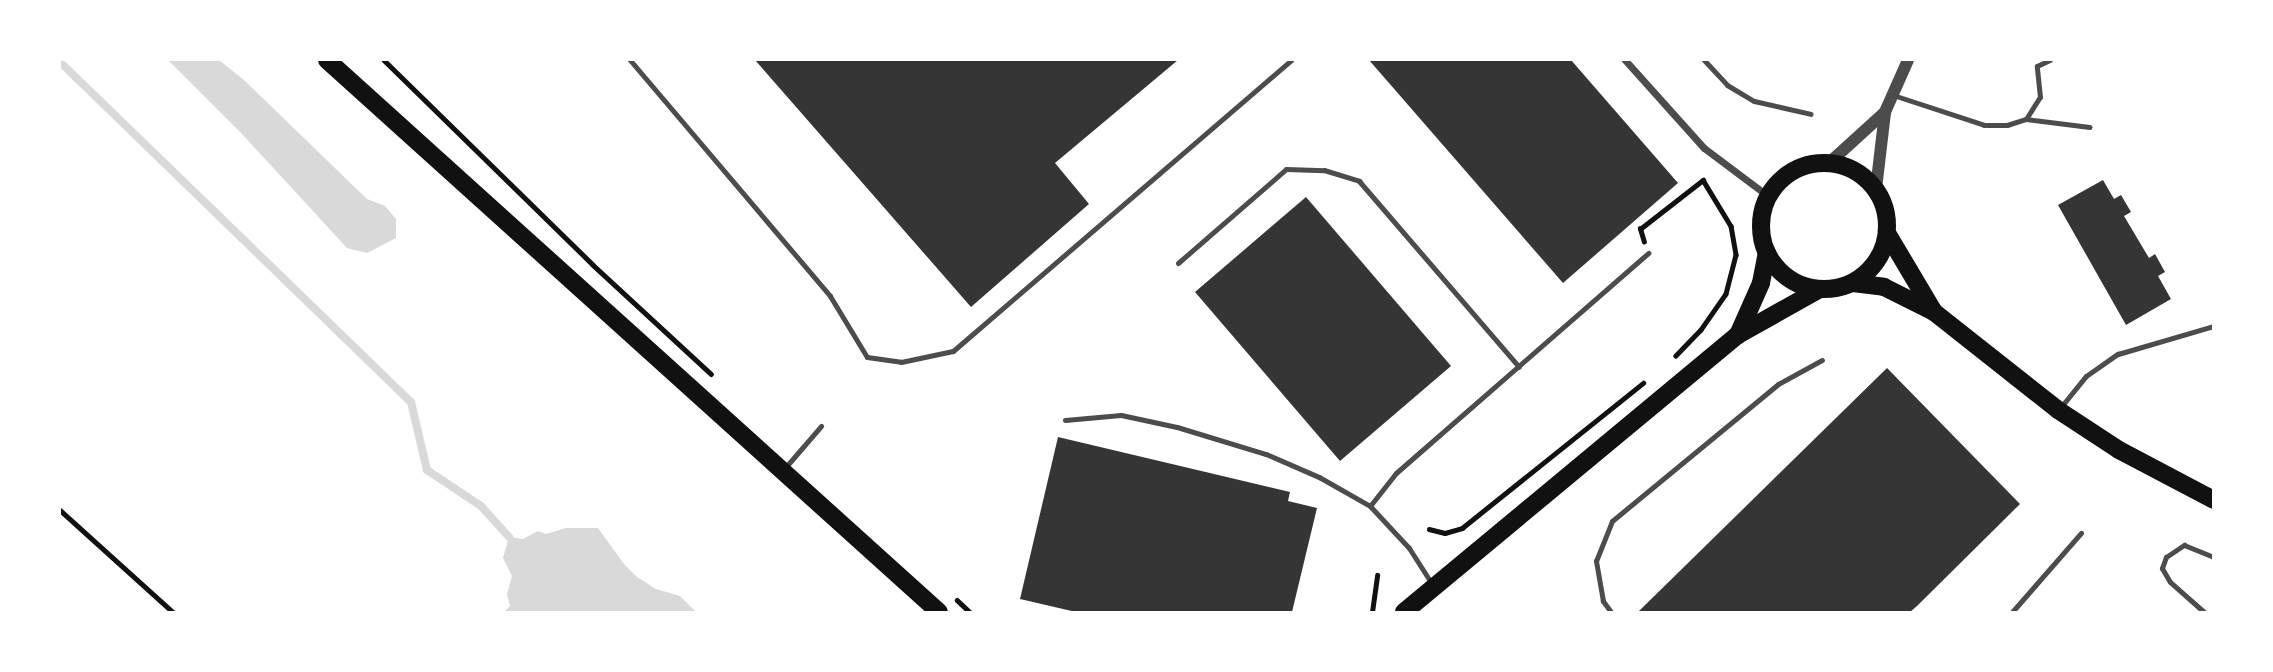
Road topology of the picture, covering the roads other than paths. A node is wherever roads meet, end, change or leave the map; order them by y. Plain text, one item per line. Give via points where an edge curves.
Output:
1 (327, 60) edge
2 (630, 60) edge
3 (1291, 60) edge
4 (1625, 60) edge
5 (1704, 60) edge
6 (1908, 60) edge
7 (2050, 60) edge
8 (1894, 95) junction
9 (1885, 112) junction
10 (1811, 114) dead end
11 (2026, 119) junction
12 (2090, 127) dead end
13 (1829, 163) junction
14 (1876, 189) junction
15 (1768, 196) junction
16 (1887, 233) junction
17 (1648, 253) road end
18 (1767, 253) junction
19 (1178, 263) dead end
20 (1853, 283) junction
21 (1820, 289) junction
22 (1934, 312) junction
23 (2214, 326) edge
24 (1738, 335) junction
25 (1822, 360) dead end
26 (1520, 367) junction
27 (2058, 410) junction
28 (1065, 420) dead end
29 (821, 426) dead end
30 (782, 471) junction
31 (2214, 500) edge
32 (1370, 506) junction
33 (2081, 533) dead end
34 (2214, 557) edge
35 (1434, 586) junction
36 (939, 612) edge
37 (1404, 612) edge
38 (1611, 612) edge
39 (2012, 612) edge
40 (2204, 612) edge

1 - 30 main road
2 - 3 lane via 830,296 867,357 901,362 953,351
4 - 15 street via 1704,148
5 - 10 lane via 1727,85 1754,101
6 - 8 street
7 - 11 lane via 2037,66 2040,97
8 - 9 street
8 - 11 lane via 1984,125
9 - 13 street
9 - 14 street
11 - 12 lane
13 - 14 main road via 1850,167
13 - 15 main road via 1807,165 1787,174
14 - 16 main road via 1886,211
15 - 18 main road via 1761,232
16 - 20 main road via 1882,254
16 - 22 main road
17 - 26 lane
18 - 21 main road via 1791,279
18 - 24 main road via 1761,283
19 - 26 lane via 1286,169 1324,170 1359,181
20 - 21 main road
20 - 22 main road via 1884,287
21 - 24 main road
22 - 27 main road
23 - 27 lane via 2118,354 2086,376
24 - 35 main road
25 - 38 lane via 1778,384 1612,521 1596,561 1604,601
26 - 32 lane via 1396,472
27 - 31 main road via 2119,450
28 - 32 lane via 1121,415 1223,439 1319,477
29 - 30 lane
30 - 36 main road
32 - 35 lane via 1409,548
33 - 39 lane
34 - 40 lane via 2184,545 2166,556 2162,568
35 - 37 main road

